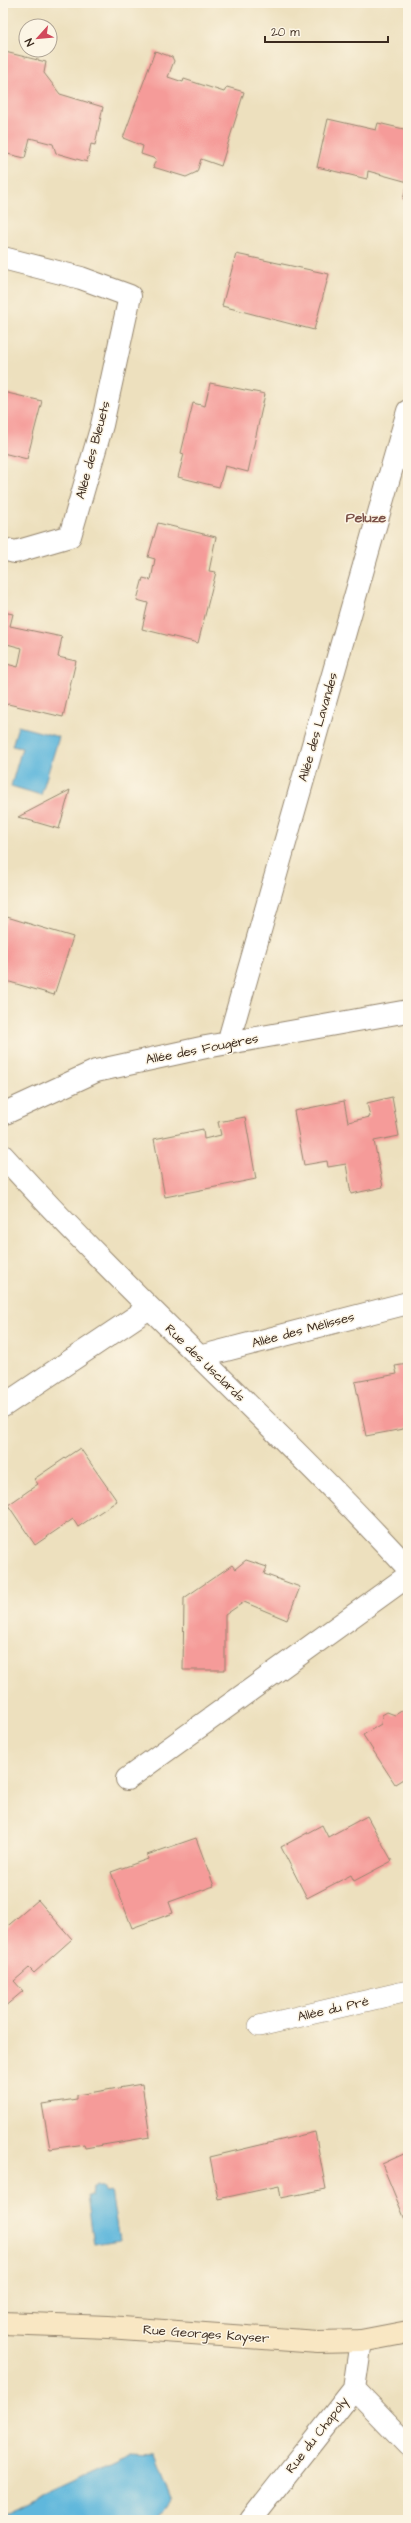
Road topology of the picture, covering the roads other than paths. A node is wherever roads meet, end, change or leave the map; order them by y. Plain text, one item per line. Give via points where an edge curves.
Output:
1 (3, 258) edge
2 (408, 411) edge
3 (3, 549) edge
4 (408, 1011) edge
5 (228, 1043) junction
6 (3, 1114) edge
7 (3, 1156) edge
8 (408, 1303) edge
9 (149, 1308) junction
10 (199, 1357) junction
11 (3, 1406) edge
12 (408, 1568) edge
13 (408, 1576) edge
14 (126, 1779) dead end
15 (408, 1991) edge
16 (259, 2026) dead end
17 (3, 2323) edge
18 (408, 2332) edge
19 (361, 2341) junction
20 (354, 2389) junction
21 (408, 2445) edge
22 (251, 2520) edge

1 - 3 street, Allée des Bleuets via 81,278 130,296 102,425 70,536 15,552
2 - 5 street, Allée des Lavandes
4 - 5 street, Allée des Fougères
5 - 6 street, Allée des Fougères via 96,1071
7 - 9 street, Rue des Usclards via 71,1230
8 - 10 street, Allée des Mélisses
9 - 10 street, Rue des Usclards
9 - 11 street
10 - 12 street, Rue des Usclards via 339,1493
13 - 14 street
15 - 16 lane, Allée du Pré
17 - 19 street, Rue Georges Kayser via 108,2327 318,2342
18 - 19 street, Rue Georges Kayser
19 - 20 street, Rue du Chapoly
20 - 21 street
20 - 22 street, Rue du Chapoly

